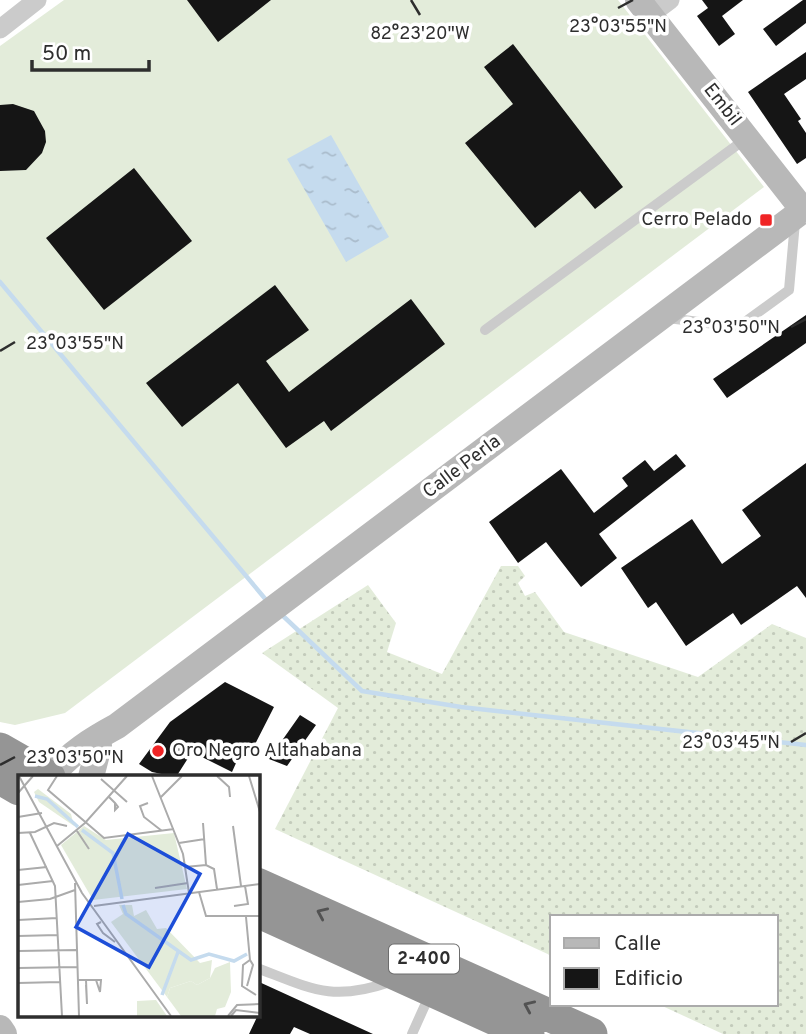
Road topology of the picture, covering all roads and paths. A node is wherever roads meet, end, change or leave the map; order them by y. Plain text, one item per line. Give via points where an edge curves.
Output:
1 (37, 0) edge
2 (653, 5) edge
3 (0, 29) edge
4 (747, 137) junction
5 (802, 212) edge
6 (661, 317) junction
7 (485, 330) dead end
8 (104, 736) junction
9 (3, 760) edge
10 (45, 775) edge
11 (56, 775) edge
12 (92, 775) edge
13 (18, 787) edge
14 (259, 885) edge
15 (259, 912) edge
16 (259, 969) edge
17 (417, 984) junction
18 (0, 1028) edge
19 (4, 1034) edge
20 (412, 1034) edge
21 (528, 1034) edge
22 (591, 1034) edge

1 - 3 street
2 - 4 main road, Embil
4 - 5 main road, Embil
4 - 7 lane
5 - 6 main road, Calle Perla
5 - 6 lane via 789,290 738,327
6 - 8 main road, Calle Perla
8 - 9 main road
8 - 11 main road, Calle Perla via 68,770
8 - 12 main road
9 - 10 highway
9 - 13 highway
22 -> 14 highway, 2-400
15 - 17 highway, 2-400
16 - 17 lane via 318,992 356,993
17 - 20 lane
17 - 21 highway, 2-400
18 - 19 main road

